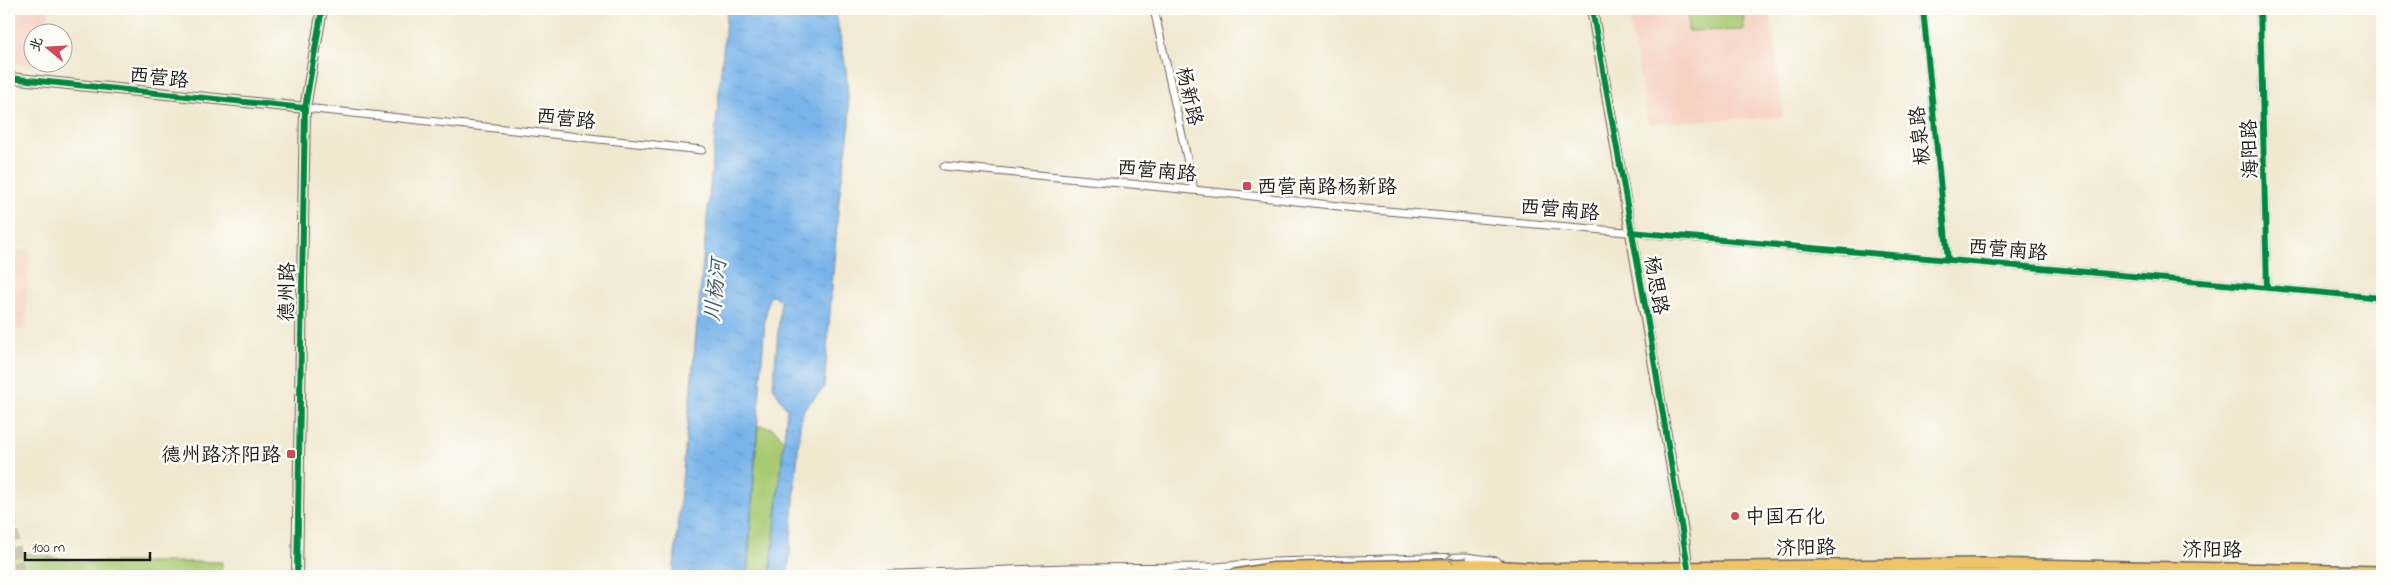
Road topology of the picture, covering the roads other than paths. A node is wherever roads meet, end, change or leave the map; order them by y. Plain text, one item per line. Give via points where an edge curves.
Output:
1 (322, 9) edge
2 (1154, 9) edge
3 (1592, 9) edge
4 (1923, 9) edge
5 (2260, 9) edge
6 (9, 78) edge
7 (305, 108) junction
8 (702, 150) dead end
9 (944, 166) dead end
10 (1194, 190) junction
11 (1631, 232) junction
12 (1948, 260) junction
13 (2268, 288) junction
14 (2382, 298) edge
15 (1533, 569) junction
16 (2382, 572) edge
17 (1689, 573) edge
18 (297, 576) edge
19 (842, 576) edge
20 (1232, 576) edge
21 (1892, 576) edge
22 (2065, 576) edge

1 - 7 street, 德州路
2 - 10 street, 杨新路
3 - 11 street, 杨思路
4 - 12 street, 板泉路
5 - 13 street, 海阳路
6 - 7 street, 西营路
7 - 8 street, 西营路
7 - 18 street, 德州路
9 - 10 street, 西营南路
10 - 11 street, 西营南路 via 1364,209
11 - 12 street, 西营南路
11 - 17 street, 杨思路
12 - 13 street, 西营南路
13 - 14 street, 西营南路
15 - 17 main road, 济阳路
15 -> 19 street via 1466,558
15 - 20 main road, 济阳路
15 - 20 highway, bridge via 1467,565 1274,570
16 - 17 main road, 济阳路 via 1980,564
21 - 22 highway

